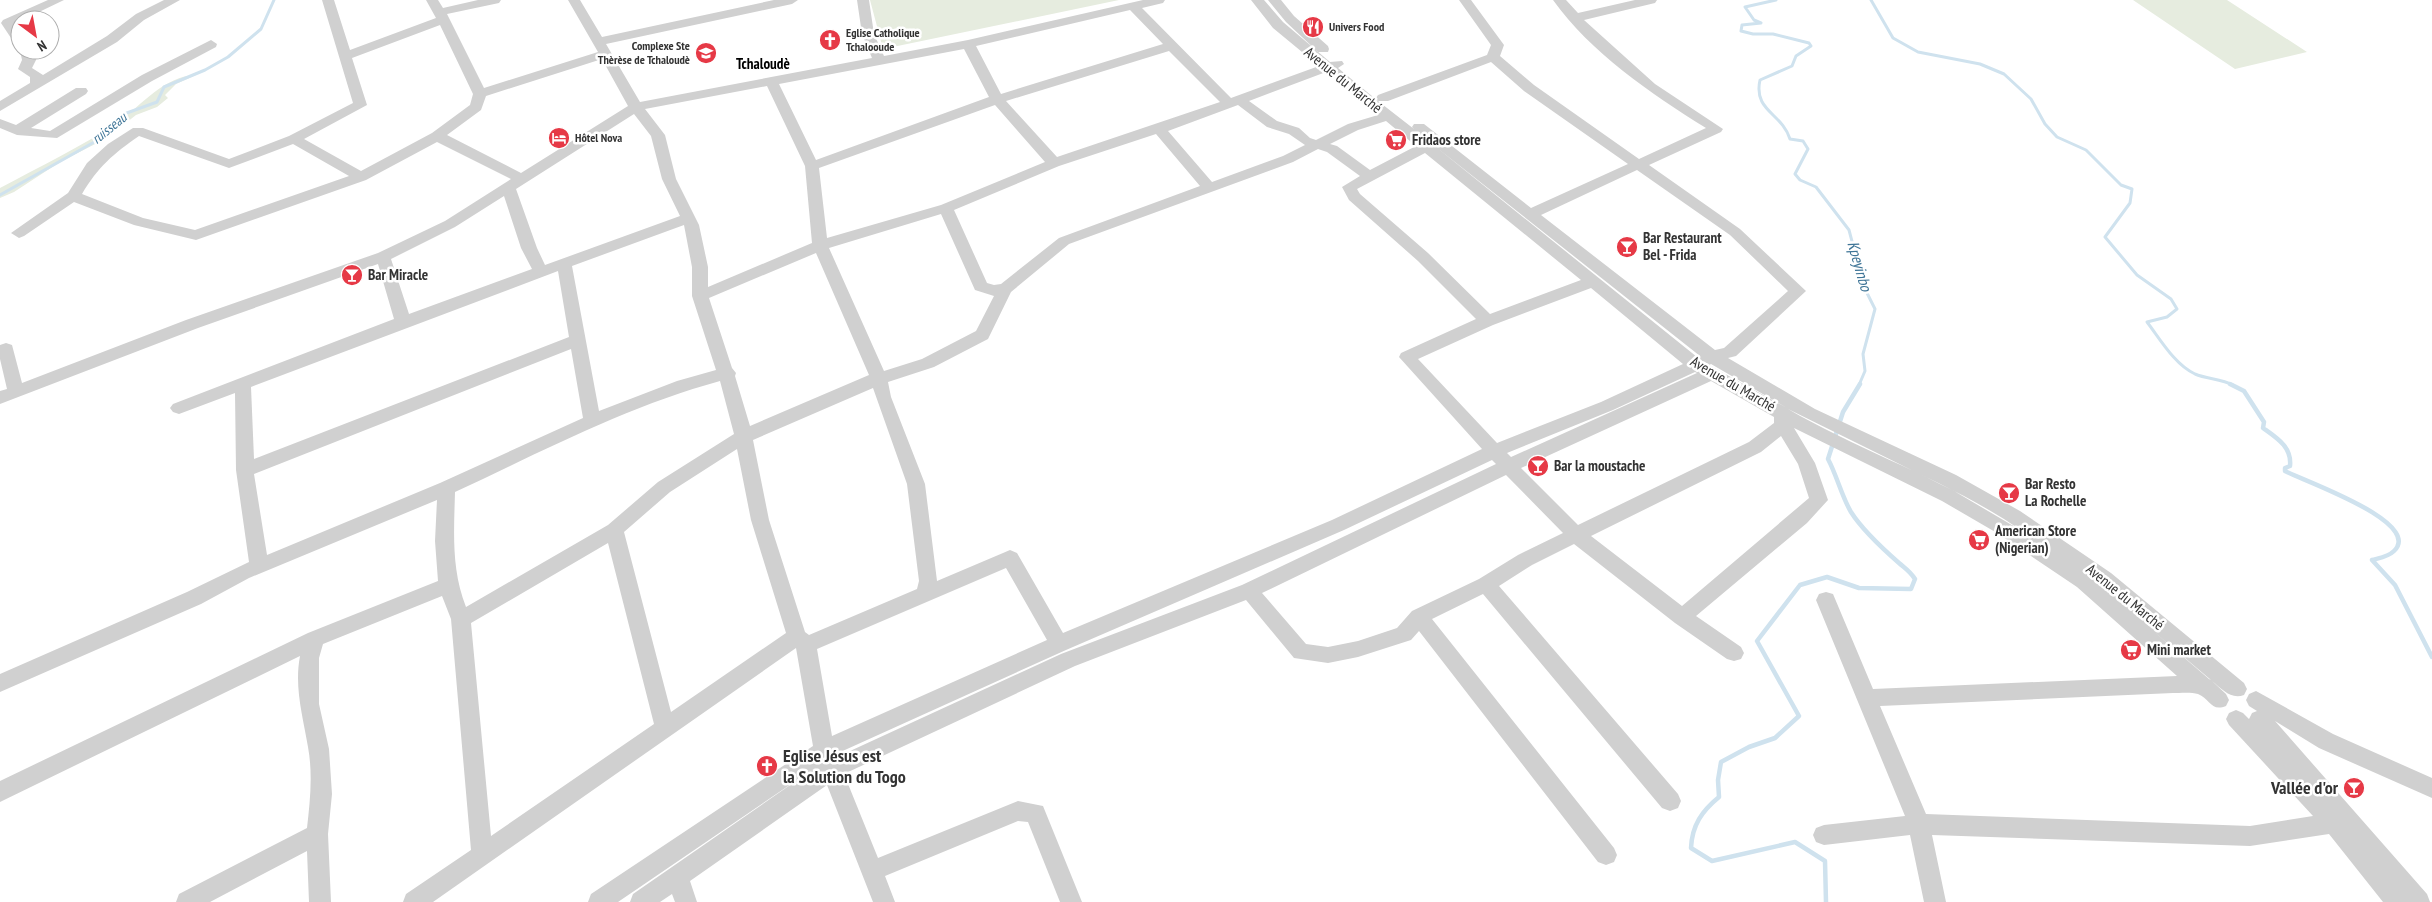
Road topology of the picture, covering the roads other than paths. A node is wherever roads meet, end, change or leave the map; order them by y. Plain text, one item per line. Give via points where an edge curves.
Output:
1 (58, 0) edge
2 (174, 0) edge
3 (328, 0) edge
4 (494, 0) edge
5 (574, 0) edge
6 (792, 0) edge
7 (862, 0) edge
8 (1159, 0) edge
9 (1257, 0) edge
10 (1274, 0) edge
11 (1465, 0) edge
12 (1559, 0) edge
13 (1651, 0) edge
14 (773, 2) edge
15 (1133, 6) junction
16 (36, 10) edge
17 (438, 11) edge
18 (1574, 18) junction
19 (212, 44) dead end
20 (968, 44) junction
21 (1171, 46) junction
22 (602, 47) junction
23 (345, 56) junction
24 (1493, 57) junction
25 (879, 59) junction
26 (29, 60) edge
27 (1334, 65) junction
28 (41, 81) junction
29 (771, 81) junction
30 (480, 94) junction
31 (1384, 98) junction
32 (997, 99) junction
33 (1234, 102) junction
34 (0, 107) edge
35 (636, 107) junction
36 (1388, 116) junction
37 (0, 123) edge
38 (1159, 128) junction
39 (17, 130) junction
40 (437, 136) junction
41 (294, 139) junction
42 (1431, 144) junction
43 (1319, 145) junction
44 (1054, 163) junction
45 (1642, 165) junction
46 (812, 166) junction
47 (361, 177) junction
48 (1371, 177) junction
49 (522, 179) junction
50 (1209, 187) junction
51 (508, 188) junction
52 (73, 196) junction
53 (946, 208) junction
54 (1530, 214) junction
55 (688, 218) junction
56 (19, 233) dead end
57 (820, 245) junction
58 (383, 257) junction
59 (564, 264) junction
60 (541, 273) junction
61 (1592, 282) junction
62 (1005, 289) junction
63 (700, 296) junction
64 (1486, 321) junction
65 (402, 322) junction
66 (578, 340) junction
67 (6, 349) dead end
68 (1706, 366) junction
69 (728, 373) junction
70 (879, 378) junction
71 (244, 383) junction
72 (16, 392) junction
73 (0, 398) edge
74 (179, 408) dead end
75 (1782, 419) junction
76 (1806, 419) junction
77 (592, 421) junction
78 (744, 436) junction
79 (1860, 446) junction
80 (1494, 451) junction
81 (1509, 466) junction
82 (245, 470) junction
83 (446, 488) junction
84 (614, 530) junction
85 (1577, 536) junction
86 (259, 566) junction
87 (1486, 584) junction
88 (448, 585) junction
89 (1249, 591) junction
90 (925, 594) junction
91 (1826, 600) dead end
92 (1419, 617) junction
93 (1682, 617) junction
94 (461, 619) junction
95 (315, 639) junction
96 (802, 641) junction
97 (1059, 644) junction
98 (1734, 653) dead end
99 (0, 683) edge
100 (2237, 689) junction
101 (2212, 693) junction
102 (1868, 698) junction
103 (2258, 711) junction
104 (2236, 719) junction
105 (664, 728) junction
106 (828, 760) junction
107 (2432, 788) edge
108 (0, 792) edge
109 (2432, 798) edge
110 (1670, 801) dead end
111 (2334, 823) junction
112 (1919, 824) junction
113 (317, 834) junction
114 (1824, 835) dead end
115 (482, 855) junction
116 (1606, 855) dead end
117 (872, 871) junction
118 (678, 877) junction
119 (187, 902) edge
120 (320, 902) edge
121 (414, 902) edge
122 (599, 902) edge
123 (641, 902) edge
124 (686, 902) edge
125 (884, 902) edge
126 (1071, 902) edge
127 (1935, 902) edge
128 (2397, 902) edge
129 (2419, 902) edge

1 - 16 street
2 - 28 street via 140,17 112,39
3 - 23 street
4 - 17 street
5 - 22 street
6 - 14 street
7 - 25 street via 868,34
8 - 15 street
9 - 27 street, Avenue du Marché via 1278,25
10 - 27 street, Avenue du Marché
11 - 24 street via 1498,45
12 - 18 street
13 - 18 street
14 - 22 street
15 - 20 street
15 - 21 street
17 - 23 street
17 - 30 street
18 - 45 street via 1650,87 1716,130
19 - 39 street via 147,78 52,135
20 - 25 street
20 - 32 street
21 - 32 street
21 - 33 street
22 - 30 street
22 - 35 street
23 - 41 street via 360,105
24 - 31 street
24 - 45 street via 1529,88
25 - 29 street
26 - 28 street via 25,69
27 - 31 street, Avenue du Marché
27 - 33 street
27 - 36 street, Avenue du Marché
28 - 34 street
28 - 39 street via 81,91
29 - 35 street
29 - 46 street
30 - 40 street via 476,107
31 - 42 street, Avenue du Marché
32 - 44 street
32 - 46 street
33 - 38 street
33 - 43 street
35 - 49 street
35 - 55 street via 658,135 669,179
36 - 42 street, Avenue du Marché
36 - 43 street via 1353,126
37 - 39 street
38 - 44 street
38 - 50 street
40 - 47 street
40 - 49 street
41 - 47 street
41 - 52 street via 230,164 138,131 92,166
42 - 48 street
42 - 54 street, Avenue du Marché
42 - 61 street, Avenue du Marché
43 - 48 street via 1332,149
43 - 50 street
44 - 53 street
45 - 54 street
45 - 68 street via 1735,232 1798,291 1730,352
46 - 57 street
47 - 52 street via 196,235 139,222
48 - 64 street via 1349,187 1354,197 1423,257
49 - 51 street
50 - 62 street via 1064,241
51 - 58 street via 450,224
51 - 60 street
52 - 56 street
53 - 57 street
53 - 62 street via 981,286 992,291
54 - 68 street, Avenue du Marché
55 - 59 street
55 - 63 street via 700,267
57 - 63 street
57 - 70 street
58 - 65 street
58 - 72 street via 192,324
59 - 60 street
59 - 66 street
60 - 65 street
61 - 64 street
61 - 68 street, Avenue du Marché
62 - 70 street via 982,335 928,363
63 - 69 street
64 - 80 street via 1407,356
65 - 71 street
66 - 77 street
66 - 82 street
67 - 72 street
68 - 75 street, Avenue du Marché
68 - 76 street, Avenue du Marché
68 - 80 street
68 - 81 street
69 - 77 street via 683,385
69 - 78 street
70 - 78 street
70 - 90 street via 916,484 928,580
71 - 74 street
71 - 82 street
72 - 73 street
75 - 76 street, Avenue du Marché
75 - 85 street via 1755,447
75 - 93 street via 1806,463 1819,500
76 - 79 street, Avenue du Marché
77 - 83 street
78 - 84 street via 664,487
78 - 96 street via 760,520
79 - 100 street, Avenue du Marché via 1950,480 2014,516 2104,578
79 - 101 street, Avenue du Marché via 2011,533 2084,582
80 - 81 street
80 - 97 street via 1338,525
81 - 85 street
81 - 89 street
82 - 86 street
83 - 86 street
83 - 88 street via 444,541
84 - 94 street
84 - 105 street
85 - 87 street via 1525,560
85 - 93 street
86 - 99 street
87 - 92 street
87 - 110 street
88 - 94 street
88 - 95 street
89 - 92 street via 1301,652 1328,655 1358,649 1404,634
89 - 106 street via 1068,660
90 - 96 street
90 - 97 street via 1010,558
91 - 102 street
92 - 116 street
93 - 98 street
94 - 115 street
95 - 108 street
95 - 113 street via 309,658 309,704 319,749 321,794
96 - 105 street
96 - 106 street
97 - 106 street
100 - 101 street
100 - 103 street, Avenue du Marché
101 - 102 street via 2173,684
101 - 104 street, Avenue du Marché via 2224,710
102 - 112 street
103 - 104 street via 2250,722
103 - 107 street
103 - 109 street via 2319,750
103 - 129 street
104 - 111 street, Avenue du Marché
105 - 115 street
106 - 117 street
106 - 118 street
106 - 122 street
111 - 112 street via 2250,836
111 - 128 street, Avenue du Marché
112 - 114 street
112 - 127 street
113 - 119 street
113 - 120 street
115 - 121 street
117 - 125 street
117 - 126 street via 1018,810 1035,813
118 - 123 street
118 - 124 street

